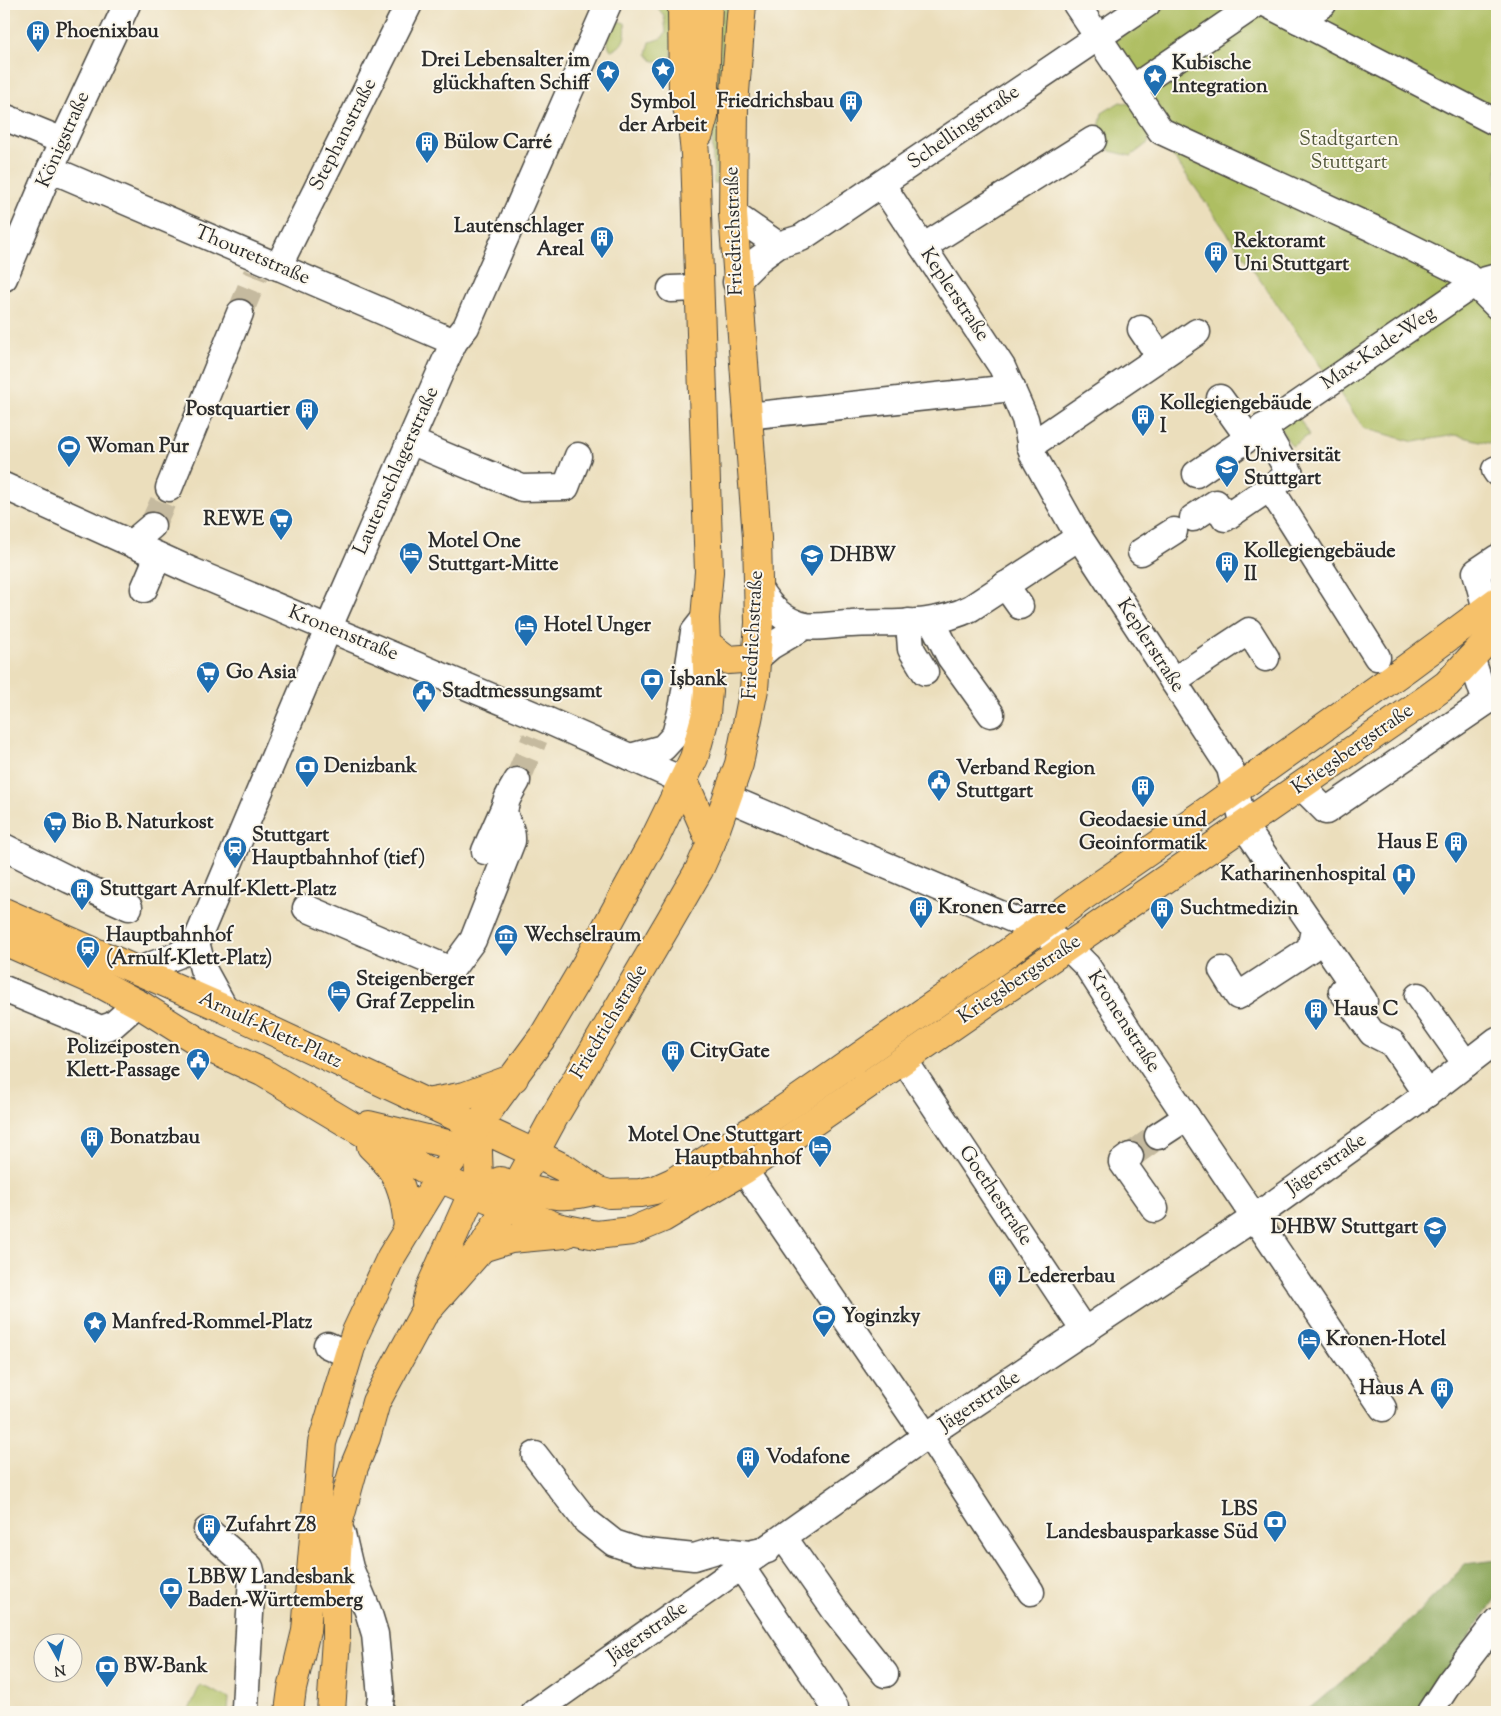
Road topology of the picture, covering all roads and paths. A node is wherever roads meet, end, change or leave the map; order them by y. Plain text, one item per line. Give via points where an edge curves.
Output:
1 (127, 4) edge
2 (608, 4) edge
3 (682, 4) edge
4 (708, 4) edge
5 (742, 4) edge
6 (1076, 4) edge
7 (1147, 4) edge
8 (1256, 4) edge
9 (1267, 4) edge
10 (1323, 4) edge
11 (400, 9) edge
12 (1298, 20) junction
13 (1099, 37) junction
14 (1133, 88) junction
15 (4, 117) edge
16 (1497, 123) edge
17 (63, 140) junction
18 (1094, 140) dead end
19 (695, 154) junction
20 (50, 169) junction
21 (882, 185) junction
22 (732, 214) junction
23 (778, 245) junction
24 (922, 247) junction
25 (265, 267) junction
26 (4, 278) edge
27 (1486, 280) edge
28 (736, 282) junction
29 (699, 288) junction
30 (671, 290) dead end
31 (1497, 306) edge
32 (240, 313) tunnel mouth
33 (1142, 328) dead end
34 (1197, 332) dead end
35 (454, 342) junction
36 (1160, 357) junction
37 (1012, 388) junction
38 (1220, 398) dead end
39 (746, 416) junction
40 (1256, 432) junction
41 (410, 441) junction
42 (1030, 446) junction
43 (578, 456) dead end
44 (4, 486) edge
45 (169, 488) tunnel mouth
46 (1270, 488) junction
47 (1224, 517) junction
48 (152, 526) tunnel mouth
49 (1079, 537) junction
50 (132, 543) junction
51 (1141, 552) dead end
52 (158, 556) junction
53 (1497, 558) edge
54 (1005, 585) junction
55 (144, 589) dead end
56 (759, 589) junction
57 (1020, 606) dead end
58 (1493, 613) edge
59 (705, 618) junction
60 (920, 621) junction
61 (805, 626) junction
62 (328, 629) junction
63 (707, 644) junction
64 (1377, 657) dead end
65 (1471, 657) junction
66 (757, 658) junction
67 (1266, 658) dead end
68 (925, 672) dead end
69 (1173, 681) junction
70 (992, 714) dead end
71 (630, 757) junction
72 (684, 780) junction
73 (517, 781) tunnel mouth
74 (1301, 786) junction
75 (1237, 788) junction
76 (728, 798) junction
77 (505, 806) junction
78 (1244, 826) junction
79 (711, 843) junction
80 (4, 847) edge
81 (485, 851) dead end
82 (129, 907) dead end
83 (306, 908) dead end
84 (4, 912) edge
85 (1038, 930) junction
86 (1316, 933) junction
87 (4, 941) edge
88 (196, 942) junction
89 (1069, 948) junction
90 (4, 952) edge
91 (139, 970) junction
92 (1222, 970) dead end
93 (4, 989) edge
94 (1418, 996) dead end
95 (1364, 1001) dead end
96 (225, 1010) junction
97 (126, 1014) junction
98 (1497, 1040) edge
99 (904, 1060) junction
100 (1466, 1064) junction
101 (514, 1078) junction
102 (378, 1082) junction
103 (1428, 1094) junction
104 (426, 1103) junction
105 (1187, 1117) junction
106 (350, 1123) junction
107 (1158, 1136) tunnel mouth
108 (476, 1143) junction
109 (534, 1153) junction
110 (1130, 1156) dead end
111 (744, 1170) junction
112 (438, 1179) junction
113 (495, 1189) junction
114 (596, 1190) junction
115 (1155, 1209) dead end
116 (1254, 1218) junction
117 (408, 1228) junction
118 (577, 1232) junction
119 (482, 1248) junction
120 (423, 1315) junction
121 (1085, 1332) junction
122 (1382, 1408) dead end
123 (928, 1436) junction
124 (535, 1455) dead end
125 (339, 1521) junction
126 (207, 1530) dead end
127 (775, 1544) junction
128 (742, 1568) junction
129 (1031, 1592) dead end
130 (1497, 1621) edge
131 (885, 1674) dead end
132 (245, 1708) dead end
133 (289, 1712) edge
134 (331, 1712) edge
135 (379, 1712) edge
136 (535, 1712) edge
137 (834, 1712) edge
138 (1430, 1712) edge

1 - 17 street, Königstraße
2 - 35 street, Lautenschlagerstraße via 466,327
3 - 19 main road, Friedrichstraße via 683,94 692,124
4 - 19 main road, Friedrichstraße via 704,116
5 - 22 main road, Friedrichstraße via 734,105
6 - 13 street
7 - 13 street, Schellingstraße
8 - 14 street
9 - 12 street
10 - 12 street
11 - 25 street, Stephanstraße
12 - 16 street
13 - 14 street
13 - 21 street, Schellingstraße
14 - 27 street via 1162,130 1465,274
15 - 17 street
17 - 20 street, Königstraße
18 - 24 street
19 - 29 main road, Friedrichstraße
20 - 25 street, Thouretstraße
20 - 26 street, Königstraße
21 - 23 street, Schellingstraße via 801,238
21 - 24 street, Keplerstraße
22 - 23 street
22 - 28 main road, Friedrichstraße
23 - 28 street, Schellingstraße
24 - 37 street, Keplerstraße via 1002,367
25 - 35 street, Thouretstraße
27 - 31 street
27 - 40 street, Max-Kade-Weg
28 - 39 main road, Friedrichstraße
29 - 30 street
29 - 59 main road, Friedrichstraße via 709,572
32 - 45 street
33 - 36 street
34 - 36 street
35 - 41 street, Lautenschlagerstraße
36 - 42 street
37 - 39 street
37 - 42 street, Keplerstraße via 1025,419
38 - 40 street
39 - 56 main road, Friedrichstraße
40 - 46 street via 1290,474
40 - 47 street, Max-Kade-Weg via 1191,468
41 - 43 street via 522,488 566,487
41 - 62 street, Lautenschlagerstraße
42 - 49 street, Keplerstraße via 1039,469
44 - 50 street, Kronenstraße
46 - 47 street
46 - 64 street via 1294,533
47 - 51 street via 1183,524
48 - 50 street
49 - 54 street
49 - 69 street, Keplerstraße
50 - 52 street, Kronenstraße
52 - 55 street
52 - 62 street, Kronenstraße
53 - 58 street via 1476,572
54 - 57 street
54 - 60 street via 958,615
56 - 61 street via 771,608
56 - 66 main road, Friedrichstraße
58 - 65 main road, Kriegsbergstraße
58 - 75 main road, Kriegsbergstraße via 1408,668
59 - 63 main road, Friedrichstraße
59 - 71 street via 694,632 675,735 663,748
60 - 61 street
60 - 68 street via 911,649
60 - 70 street
61 - 66 street
62 - 71 street, Kronenstraße via 540,729
62 - 88 street, Lautenschlagerstraße
63 - 66 main road via 728,660
63 - 72 main road, Friedrichstraße via 706,714 694,758
65 - 74 main road, Kriegsbergstraße via 1447,684
65 - 74 street via 1486,702 1326,811
66 - 76 main road, Friedrichstraße via 746,734
67 - 69 street via 1249,632
69 - 75 street, Keplerstraße via 1230,768
71 - 72 street, Kronenstraße
72 - 79 main road
72 - 101 main road, Friedrichstraße via 586,964
73 - 77 street
74 - 78 main road, Kriegsbergstraße
75 - 78 street, Keplerstraße
75 - 85 main road, Kriegsbergstraße
76 - 79 main road, Friedrichstraße
76 - 85 street, Kronenstraße
77 - 81 street
77 - 83 street via 512,841 473,940 451,970
78 - 86 street, Keplerstraße
78 - 89 main road, Kriegsbergstraße
79 - 109 main road, Friedrichstraße via 678,907
80 - 82 street via 67,886 94,881
84 - 91 main road, Arnulf-Klett-Platz
85 - 89 street, Kronenstraße
85 - 114 main road, Kriegsbergstraße via 787,1107 673,1182 633,1194 609,1194
86 - 92 street via 1310,949 1238,996
86 - 95 street
86 - 103 street, Keplerstraße via 1322,963 1372,1033 1392,1043
87 - 97 main road, Arnulf-Klett-Platz via 99,983
88 - 91 street via 178,955
88 - 96 street via 208,982
89 - 99 main road, Kriegsbergstraße
89 - 105 street, Kronenstraße via 1095,977
90 - 97 street
91 - 96 main road, Arnulf-Klett-Platz
93 - 97 street via 102,1029
94 - 100 street
96 - 102 main road, Arnulf-Klett-Platz
97 - 106 main road, Arnulf-Klett-Platz via 262,1072
98 - 100 street, Jägerstraße
99 - 111 main road, Kriegsbergstraße
99 - 121 street, Goethestraße
100 - 103 street, Jägerstraße
101 - 104 main road via 465,1096
101 - 108 main road, Friedrichstraße
102 - 104 main road, Arnulf-Klett-Platz
102 - 106 main road via 380,1095 377,1104 368,1116
103 - 116 street, Jägerstraße
104 - 108 main road, Arnulf-Klett-Platz
105 - 107 street
105 - 116 street, Kronenstraße
106 - 108 main road
106 - 112 main road, Arnulf-Klett-Platz
106 - 117 main road via 396,1173 403,1193
108 - 109 main road, Arnulf-Klett-Platz
108 - 112 main road, Friedrichstraße
108 - 113 main road
109 - 113 main road, Friedrichstraße
109 - 114 main road, Kriegsbergstraße via 566,1169
110 - 115 street via 1122,1162
111 - 118 main road, Kriegsbergstraße via 649,1225 617,1233 596,1235
111 - 123 street
112 - 113 main road, Arnulf-Klett-Platz
112 - 117 main road, Friedrichstraße
113 - 114 main road via 560,1196 578,1196
113 - 118 main road, Kriegsbergstraße via 542,1222
113 - 119 main road
113 - 120 main road via 430,1288
116 - 121 street, Jägerstraße
116 - 122 street, Kronenstraße
117 - 133 main road, Friedrichstraße via 338,1350 322,1443 306,1631
118 - 119 main road via 512,1239
119 - 120 main road
120 - 125 main road via 376,1402
121 - 123 street, Jägerstraße
123 - 127 street, Jägerstraße
123 - 129 street
124 - 127 street via 586,1521 614,1543 638,1551 694,1556 717,1550 749,1554
125 - 134 main road
125 - 135 street via 350,1568 375,1634 381,1696
126 - 132 street via 250,1567 252,1575
127 - 128 street, Jägerstraße
127 - 131 street via 836,1612
128 - 136 street, Jägerstraße
128 - 137 street via 835,1707
130 - 138 street via 1448,1683

